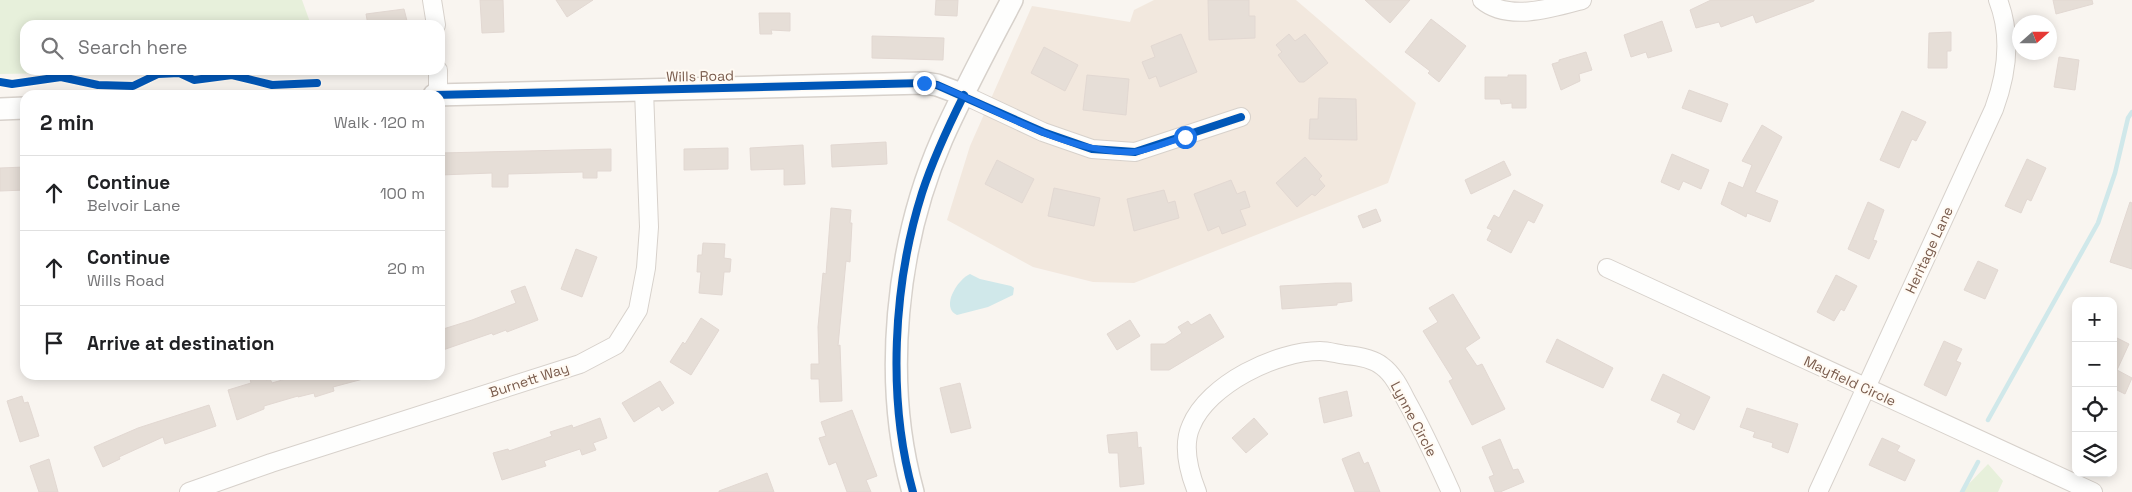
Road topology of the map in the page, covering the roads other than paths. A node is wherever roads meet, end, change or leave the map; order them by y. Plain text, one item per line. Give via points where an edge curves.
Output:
1 (432, 0) edge
2 (1012, 0) edge
3 (1482, 0) edge
4 (1582, 0) edge
5 (1998, 0) edge
6 (435, 20) edge
7 (438, 75) edge
8 (436, 90) edge
9 (644, 90) junction
10 (445, 95) edge
11 (964, 95) junction
12 (20, 108) edge
13 (0, 109) edge
14 (1241, 117) dead end
15 (1607, 268) dead end
16 (1866, 388) junction
17 (190, 492) edge
18 (913, 492) edge
19 (1197, 492) edge
20 (1451, 492) edge
21 (1818, 492) edge
22 (2093, 492) edge

1 - 6 street
2 - 11 street
3 - 4 street via 1489,6 1517,12
5 - 16 street, Heritage Lane via 2006,32 2006,62 2001,89
7 - 8 street
9 - 10 street, Wills Road
9 - 11 street, Wills Road via 924,83
9 - 17 street, Burnett Way via 649,228 646,268 638,310 616,345 580,364 270,463
11 - 14 street via 1043,132 1092,149 1135,152
11 - 18 street via 922,193 908,250 899,308 900,426
12 - 13 street
15 - 16 street, Mayfield Circle
16 - 21 street, Heritage Lane
16 - 22 street, Mayfield Circle
19 - 20 street, Lynne Circle via 1188,463 1187,441 1195,417 1209,398 1228,382 1286,356 1320,351 1363,357 1382,366 1396,382 1422,428

